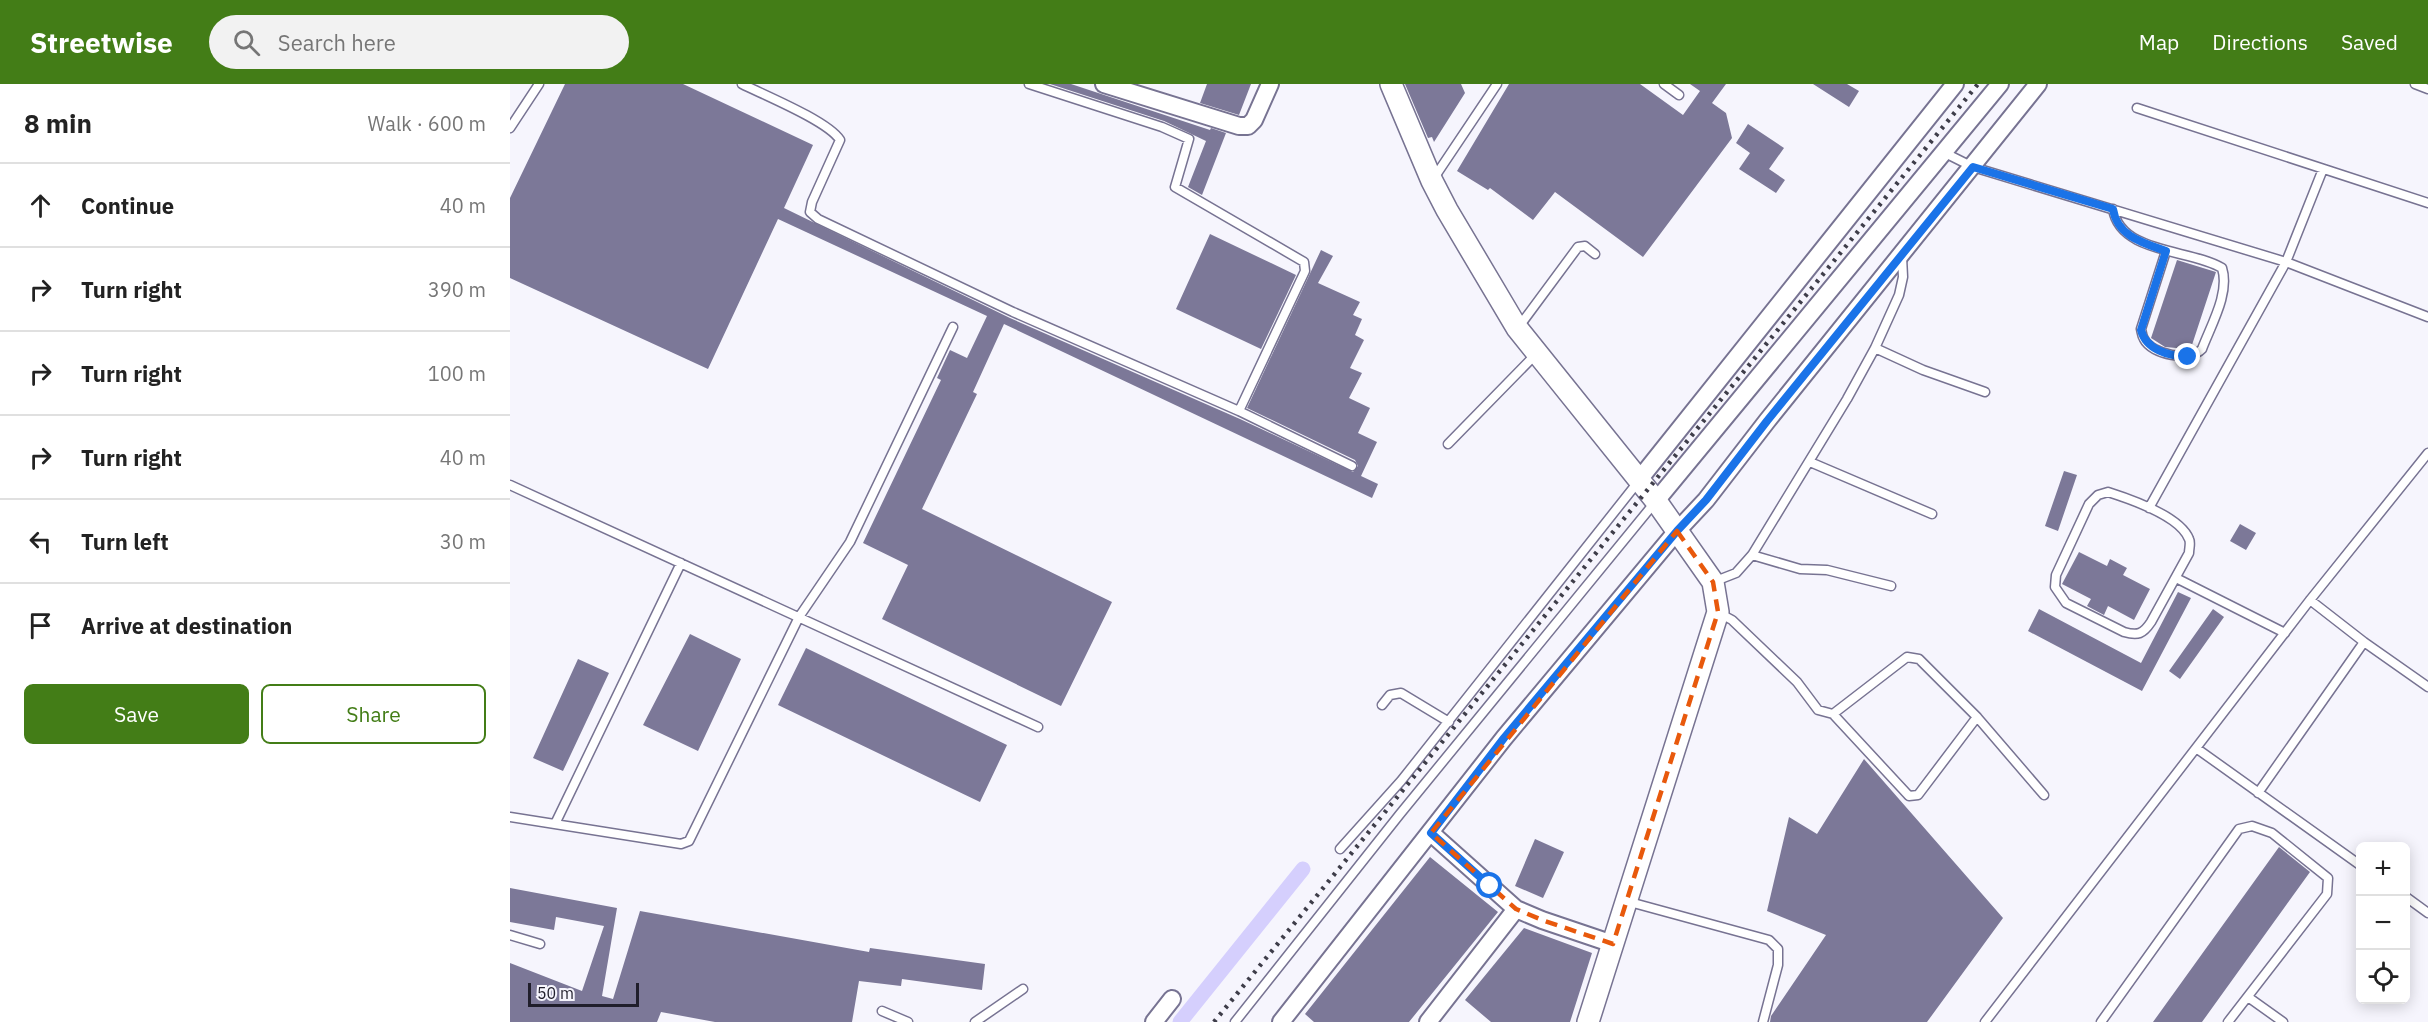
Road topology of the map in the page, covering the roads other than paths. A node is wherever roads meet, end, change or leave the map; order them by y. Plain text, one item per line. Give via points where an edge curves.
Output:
1 (539, 84) edge
2 (742, 84) edge
3 (1029, 84) edge
4 (1104, 84) edge
5 (1270, 84) edge
6 (1391, 84) edge
7 (1497, 84) edge
8 (1665, 84) edge
9 (1955, 84) edge
10 (2000, 84) edge
11 (2038, 84) edge
12 (2415, 84) edge
13 (2428, 89) edge
14 (1679, 94) dead end
15 (2137, 108) dead end
16 (510, 128) edge
17 (1947, 154) junction
18 (1968, 165) junction
19 (2323, 169) junction
20 (1432, 181) junction
21 (2428, 203) edge
22 (2113, 209) junction
23 (2166, 251) junction
24 (1595, 254) dead end
25 (1902, 254) junction
26 (2286, 262) junction
27 (2428, 317) edge
28 (953, 327) dead end
29 (1518, 328) junction
30 (1875, 348) junction
31 (1537, 353) junction
32 (1985, 392) dead end
33 (1239, 411) junction
34 (1448, 444) dead end
35 (2428, 453) edge
36 (1810, 462) junction
37 (1352, 465) dead end
38 (1638, 481) junction
39 (510, 485) edge
40 (1656, 501) junction
41 (2149, 508) junction
42 (1932, 514) dead end
43 (1677, 531) junction
44 (1752, 555) junction
45 (681, 563) junction
46 (2176, 578) junction
47 (1713, 582) junction
48 (1891, 586) dead end
49 (2310, 600) junction
50 (1718, 612) junction
51 (799, 617) junction
52 (2285, 633) junction
53 (2364, 642) junction
54 (2428, 687) edge
55 (1382, 705) dead end
56 (1833, 714) junction
57 (1977, 717) junction
58 (1449, 722) junction
59 (1038, 727) dead end
60 (2196, 748) junction
61 (2258, 793) junction
62 (2044, 795) dead end
63 (510, 817) edge
64 (555, 824) junction
65 (1431, 833) junction
66 (1340, 849) dead end
67 (2356, 862) edge
68 (2410, 900) edge
69 (1626, 901) junction
70 (1516, 909) junction
71 (2428, 913) edge
72 (510, 935) edge
73 (540, 944) dead end
74 (1612, 944) junction
75 (1023, 989) dead end
76 (2248, 997) junction
77 (1172, 999) dead end
78 (882, 1011) dead end
79 (1592, 1020) edge
80 (1285, 1021) edge
81 (908, 1022) edge
82 (975, 1022) edge
83 (1154, 1022) edge
84 (1235, 1022) edge
85 (1428, 1022) edge
86 (1763, 1022) edge
87 (1985, 1022) edge
88 (2102, 1022) edge
89 (2228, 1022) edge
90 (2283, 1022) edge

1 - 16 lane
2 - 33 lane via 815,121 840,140 812,202 810,212 818,219 1013,312
3 - 33 lane via 1189,140 1175,187 1304,262 1305,271
4 - 5 street via 1239,126 1248,126 1254,120
6 - 20 street
7 - 20 lane
8 - 14 lane
9 - 38 street
10 - 17 street
11 - 18 street
12 - 13 lane
15 - 19 lane
17 - 18 lane
17 - 40 street
18 - 22 lane
18 - 25 street
19 - 21 lane
19 - 26 lane
20 - 29 street
22 - 23 lane via 2120,229
22 - 26 lane
23 - 23 lane via 2141,330 2152,348 2178,357 2197,355 2225,278 2222,268 2212,262
24 - 29 lane via 1585,246 1578,247
25 - 30 lane via 1899,295
25 - 43 street
26 - 27 lane
26 - 41 lane
28 - 51 lane via 850,542
29 - 31 street
30 - 32 lane
30 - 36 lane
31 - 34 lane
31 - 38 street
33 - 37 lane
35 - 49 lane
36 - 42 lane
36 - 44 lane
38 - 40 street
38 - 58 lane
39 - 45 lane
40 - 43 street
40 - 84 lane
41 - 46 lane via 2171,519 2190,540 2189,553
41 - 46 lane via 2108,492 2098,495 2084,514 2056,575 2055,587 2066,603 2134,635 2144,633
43 - 47 street
43 - 65 street via 1504,738
44 - 47 lane via 1736,573
44 - 48 lane via 1800,569 1827,570
45 - 51 lane
45 - 64 lane
46 - 52 lane
47 - 50 street
49 - 52 lane
49 - 53 lane
50 - 56 lane via 1797,682 1818,710
50 - 69 street
51 - 59 lane
51 - 64 lane via 689,841 681,844
52 - 60 lane
53 - 54 lane
53 - 61 lane
55 - 58 lane via 1390,695 1401,693
56 - 57 lane via 1907,657 1913,657
56 - 57 lane via 1913,797
57 - 62 lane
58 - 66 lane
60 - 61 lane
60 - 87 lane
61 - 67 lane
63 - 64 lane
65 - 70 street
65 - 80 street
68 - 71 lane
69 - 74 street
69 - 86 lane via 1769,940 1778,949 1778,965
70 - 74 street
70 - 85 street
72 - 73 lane
74 - 79 street
75 - 82 lane
76 - 88 lane via 2327,894 2328,878 2272,833 2252,826 2239,829
76 - 89 lane
76 - 90 lane
77 - 83 street
78 - 81 lane

